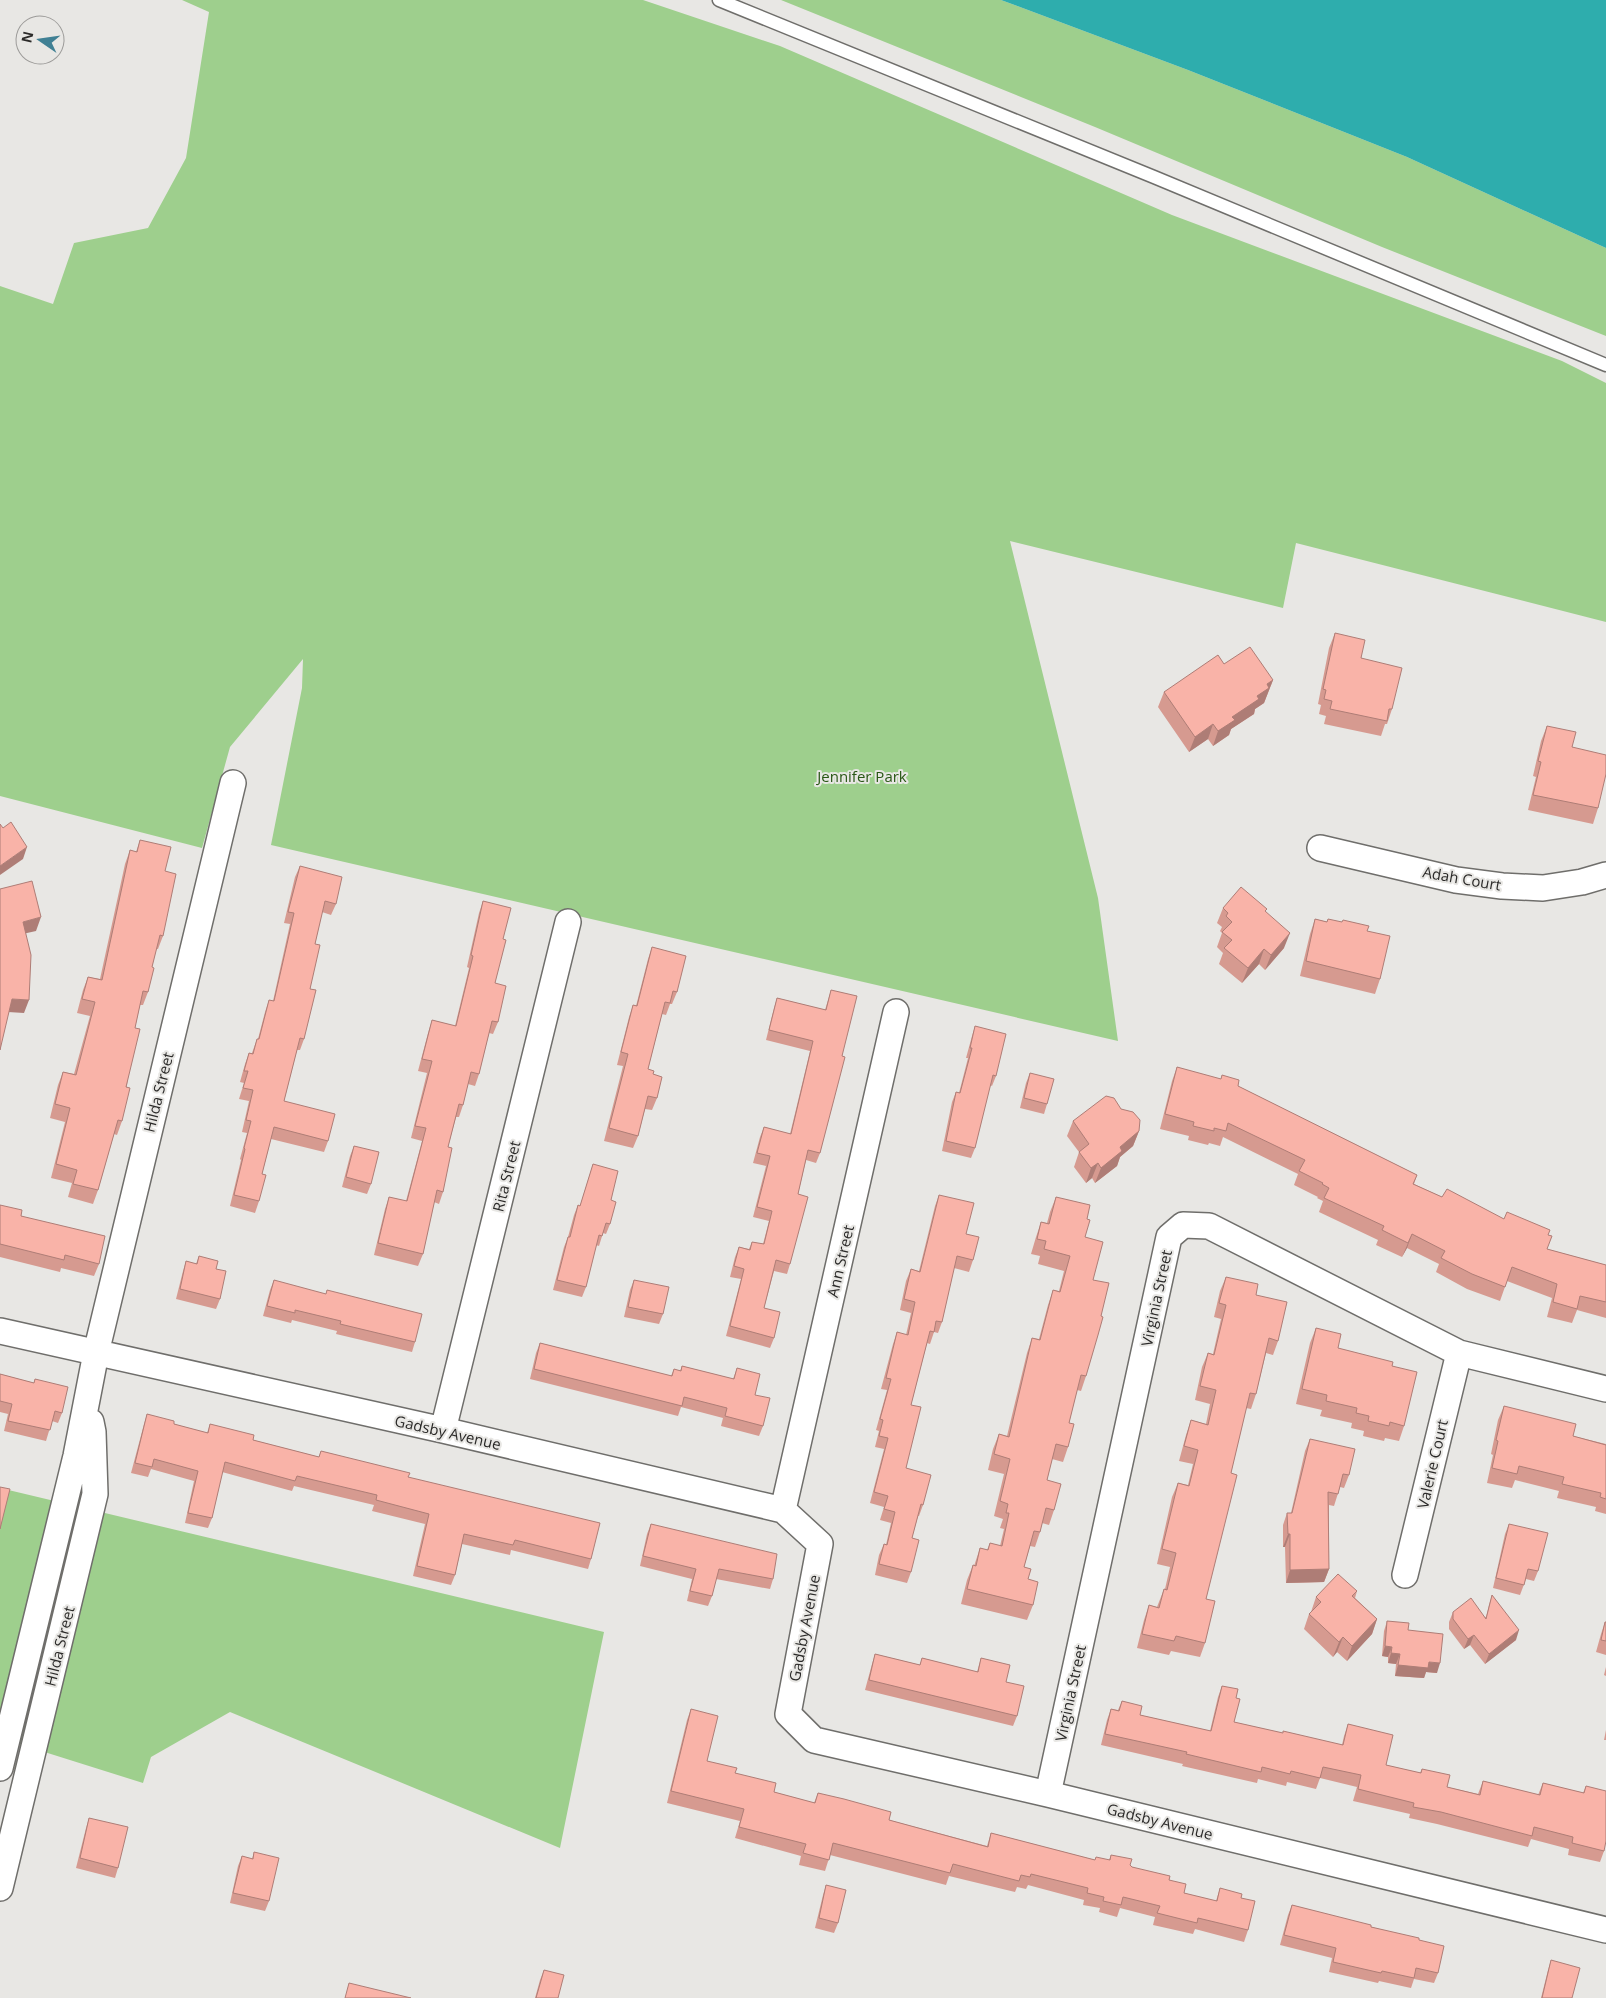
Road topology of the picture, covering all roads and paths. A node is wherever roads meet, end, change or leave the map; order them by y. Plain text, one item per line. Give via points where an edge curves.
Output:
1 (719, 0) edge
2 (1606, 365) edge
3 (233, 783) dead end
4 (1320, 848) dead end
5 (1606, 876) edge
6 (568, 922) dead end
7 (896, 1012) dead end
8 (0, 1331) edge
9 (96, 1353) junction
10 (1459, 1353) junction
11 (1606, 1389) edge
12 (87, 1402) junction
13 (443, 1430) junction
14 (783, 1510) junction
15 (1406, 1576) dead end
16 (0, 1768) edge
17 (1048, 1794) junction
18 (0, 1888) edge
19 (1606, 1930) edge

1 - 2 lane
3 - 9 street, Hilda Street
4 - 5 street, Adah Court via 1456,880 1502,886 1543,888
6 - 13 street, Rita Street
7 - 14 street, Ann Street
8 - 9 street, Gadsby Avenue
9 - 12 street, Hilda Street
9 - 13 street, Gadsby Avenue
10 - 11 street, Virginia Street
10 - 15 street, Valerie Court
10 - 17 street, Virginia Street via 1209,1226 1183,1224 1169,1237
12 - 16 street, Hilda Street
12 - 18 street, Hilda Street via 93,1432 95,1494
13 - 14 street, Gadsby Avenue
14 - 17 street, Gadsby Avenue via 820,1544 788,1714 814,1740
17 - 19 street, Gadsby Avenue

